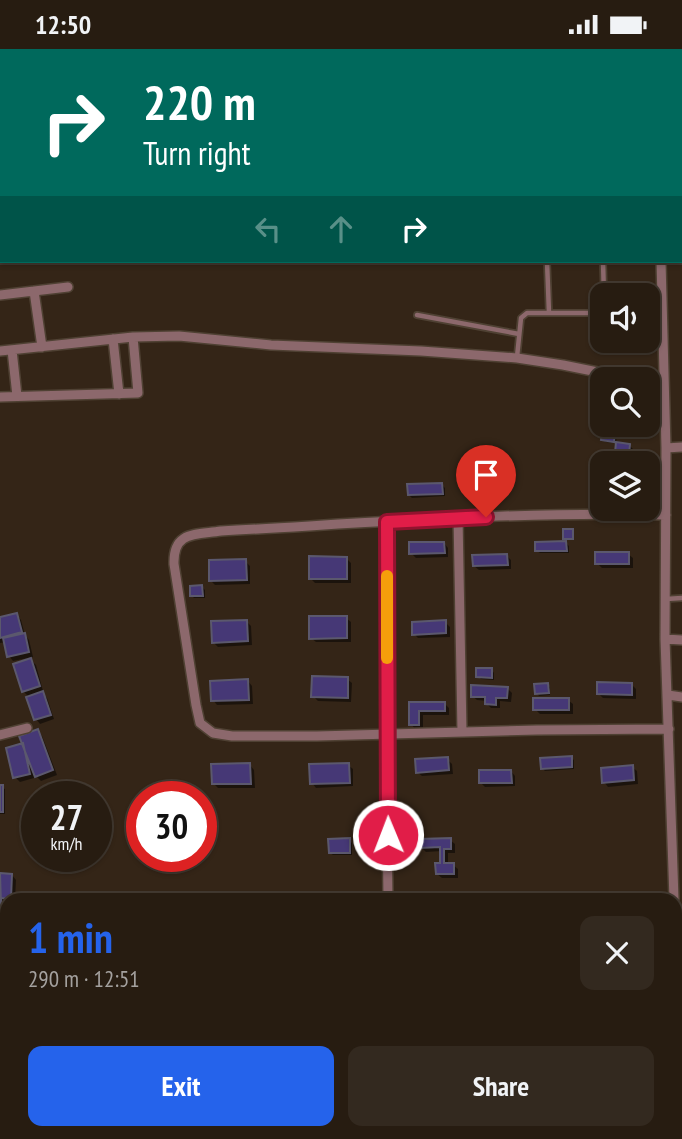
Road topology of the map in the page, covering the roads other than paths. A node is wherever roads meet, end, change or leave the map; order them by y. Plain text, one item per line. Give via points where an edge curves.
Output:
1 (547, 263) edge
2 (603, 263) edge
3 (661, 263) edge
4 (604, 283) edge
5 (68, 287) dead end
6 (34, 291) junction
7 (0, 296) edge
8 (549, 313) junction
9 (590, 313) edge
10 (417, 315) dead end
11 (519, 334) junction
12 (133, 337) junction
13 (113, 339) junction
14 (42, 347) junction
15 (12, 350) junction
16 (0, 351) edge
17 (517, 358) junction
18 (590, 370) edge
19 (660, 384) edge
20 (664, 385) junction
21 (119, 394) junction
22 (17, 396) junction
23 (0, 397) edge
24 (682, 447) edge
25 (666, 448) junction
26 (666, 516) junction
27 (458, 517) junction
28 (387, 522) junction
29 (682, 598) edge
30 (665, 599) junction
31 (665, 639) junction
32 (682, 640) edge
33 (668, 695) junction
34 (682, 697) edge
35 (27, 728) dead end
36 (669, 729) junction
37 (462, 733) junction
38 (386, 734) junction
39 (0, 735) edge
40 (671, 773) junction
41 (682, 775) edge
42 (388, 893) edge
43 (675, 893) edge

1 - 8 lane
2 - 4 lane
3 - 20 street
5 - 6 street
6 - 7 street
6 - 14 street
8 - 9 lane
8 - 11 lane via 524,315
10 - 11 lane
11 - 17 lane
12 - 13 street
12 - 17 street via 179,336
12 - 21 street via 138,393
13 - 14 street
13 - 21 street
14 - 15 street
15 - 16 street
15 - 22 street
17 - 18 street
19 - 20 street
20 - 25 street
21 - 22 street
22 - 23 street
24 - 25 street
25 - 26 street
26 - 27 street
26 - 30 street
27 - 28 street
27 - 37 street
28 - 38 street
28 - 38 street via 188,535 174,552 201,723 213,733 232,736
29 - 30 lane
30 - 31 street
31 - 32 street
31 - 33 street
33 - 34 street
33 - 36 street
35 - 39 street
36 - 37 street
36 - 40 street
37 - 38 street
38 - 42 street
40 - 41 street
40 - 43 street

